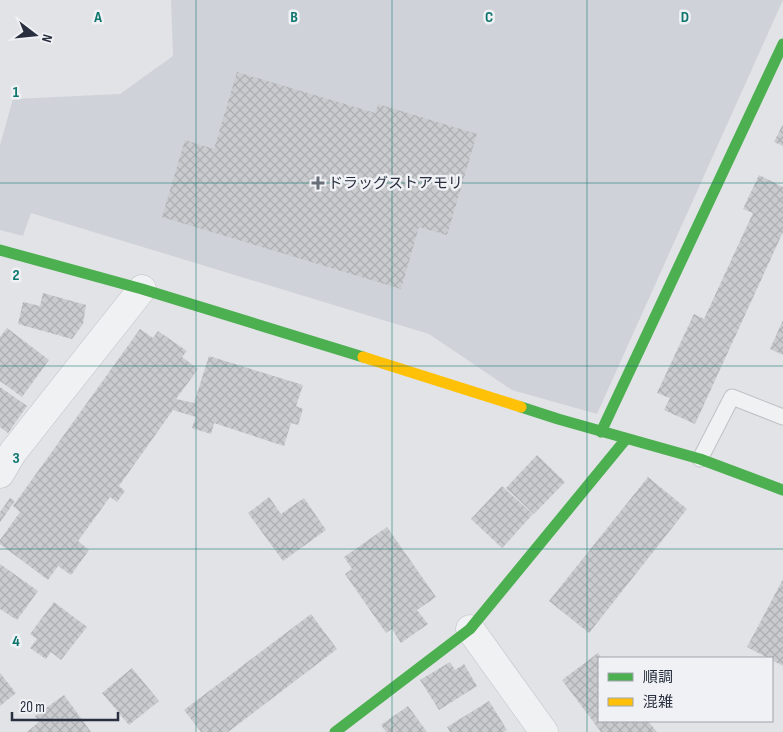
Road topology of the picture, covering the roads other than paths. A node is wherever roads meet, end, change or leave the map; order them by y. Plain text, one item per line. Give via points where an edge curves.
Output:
1 (783, 44) edge
2 (0, 250) edge
3 (142, 289) junction
4 (783, 418) edge
5 (601, 432) junction
6 (626, 439) junction
7 (700, 460) junction
8 (0, 474) edge
9 (783, 490) edge
10 (470, 629) junction
11 (334, 732) edge
12 (544, 732) edge

1 - 5 street
2 - 3 street
3 - 5 street
3 - 8 street via 12,452
4 - 7 lane via 732,397
5 - 6 street
6 - 7 street
6 - 10 street
7 - 9 street
10 - 11 street
10 - 12 street

